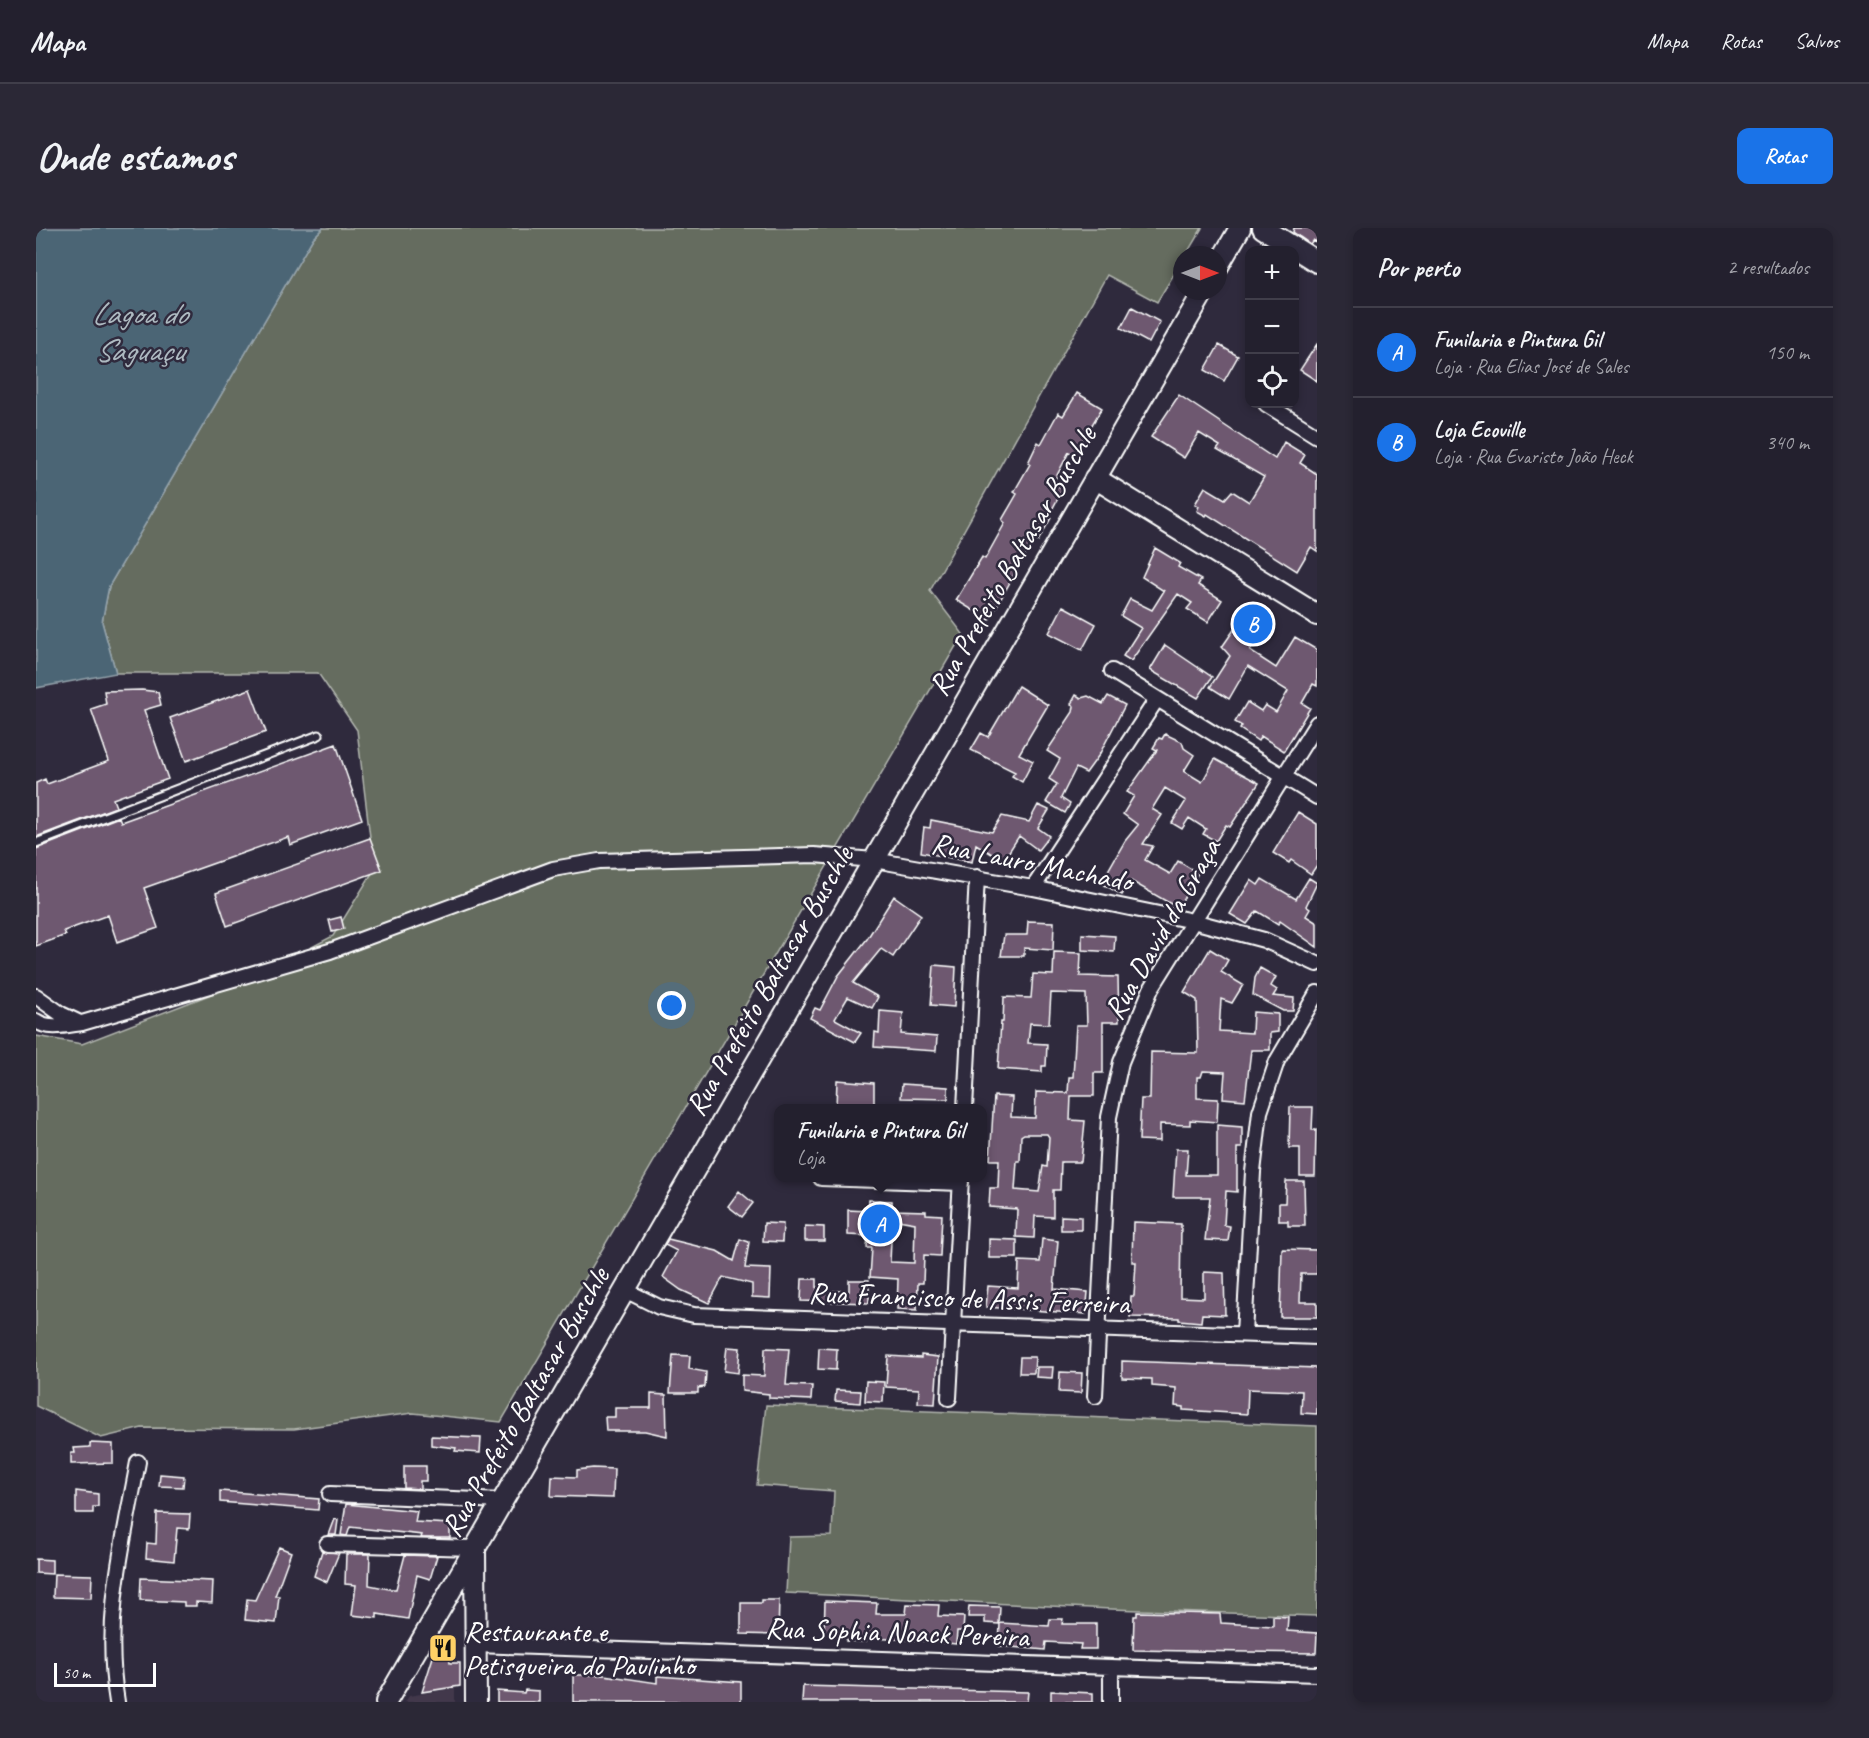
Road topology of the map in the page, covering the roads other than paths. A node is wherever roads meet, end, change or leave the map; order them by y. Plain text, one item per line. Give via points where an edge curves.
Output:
1 (1240, 228) edge
2 (1263, 228) edge
3 (1227, 250) edge
4 (1317, 262) edge
5 (1199, 300) edge
6 (1272, 408) edge
7 (1317, 436) edge
8 (1095, 478) junction
9 (1317, 615) edge
10 (1112, 671) dead end
11 (1157, 699) junction
12 (1317, 723) edge
13 (320, 735) dead end
14 (1284, 776) junction
15 (1317, 797) edge
16 (36, 843) edge
17 (874, 860) junction
18 (977, 878) junction
19 (1033, 888) junction
20 (1193, 921) junction
21 (1317, 964) edge
22 (1317, 993) edge
23 (39, 1004) edge
24 (36, 1021) edge
25 (82, 1023) junction
26 (965, 1104) edge
27 (961, 1182) edge
28 (625, 1290) junction
29 (953, 1324) junction
30 (1098, 1330) junction
31 (1244, 1334) junction
32 (1317, 1337) edge
33 (1095, 1396) dead end
34 (949, 1398) dead end
35 (138, 1462) dead end
36 (330, 1494) dead end
37 (502, 1501) junction
38 (327, 1544) dead end
39 (475, 1548) junction
40 (445, 1600) junction
41 (476, 1614) junction
42 (476, 1645) junction
43 (1111, 1667) junction
44 (1317, 1674) edge
45 (117, 1702) edge
46 (386, 1702) edge
47 (476, 1702) edge
48 (1111, 1702) edge

1 - 3 main road
2 - 4 main road
5 - 8 main road, Rua Prefeito Baltasar Buschle
6 - 7 street
8 - 9 main road
8 - 17 main road, Rua Prefeito Baltasar Buschle
10 - 11 street
11 - 14 street
11 - 19 street
12 - 14 street, Rua David da Graça
13 - 16 lane
14 - 15 street
14 - 20 street, Rua David da Graça
17 - 18 street, Rua Lauro Machado
17 - 25 street, Rua Lauro Machado via 814,855 575,864 530,876 330,951
17 - 28 main road, Rua Prefeito Baltasar Buschle
18 - 19 street, Rua Lauro Machado
18 - 26 street
19 - 20 street, Rua Lauro Machado
20 - 21 street, Rua Lauro Machado via 1273,943
20 - 30 street, Rua David da Graça via 1140,1010 1114,1088 1106,1152
22 - 31 street via 1277,1061 1260,1112
23 - 25 street
24 - 25 street, Rua Lauro Machado via 61,1026
27 - 29 street
28 - 29 street, Rua Francisco de Assis Ferreira via 676,1313
28 - 37 main road, Rua Prefeito Baltasar Buschle
29 - 30 street, Rua Francisco de Assis Ferreira
29 - 34 street
30 - 31 street, Rua Francisco de Assis Ferreira
30 - 33 street, Rua David da Graça
31 - 32 street, Rua Francisco de Assis Ferreira
35 - 45 street via 112,1609 111,1652
36 - 37 street
37 - 39 main road, Rua Prefeito Baltasar Buschle
38 - 39 street
39 - 40 main road, Rua Prefeito Baltasar Buschle
39 - 41 main road
40 - 41 main road via 461,1598
40 - 46 main road, Rua Prefeito Baltasar Buschle
41 - 42 main road
42 - 43 street, Rua Sophia Noack Pereira
42 - 47 main road
43 - 44 street, Rua Sophia Noack Pereira
43 - 48 street

